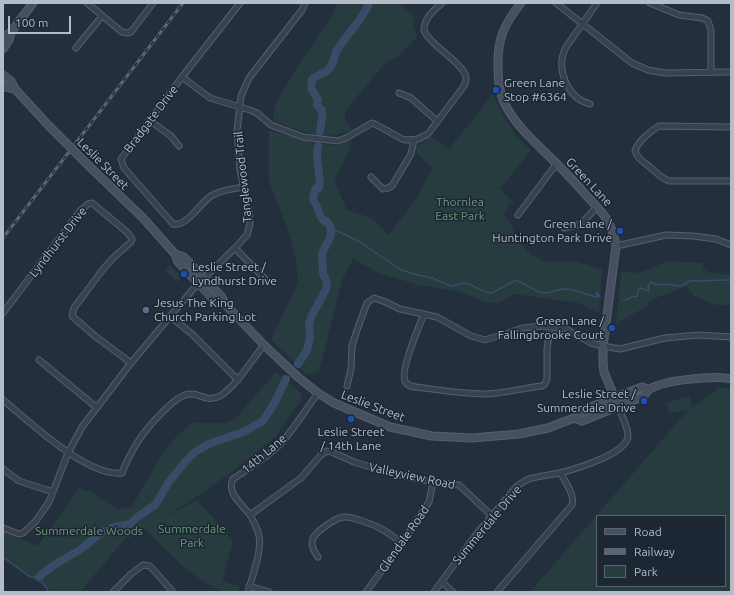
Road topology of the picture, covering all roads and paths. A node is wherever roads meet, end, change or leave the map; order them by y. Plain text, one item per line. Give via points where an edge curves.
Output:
1 (33, 3) edge
2 (87, 3) edge
3 (154, 3) edge
4 (240, 3) edge
5 (305, 3) edge
6 (442, 3) edge
7 (521, 3) edge
8 (556, 3) edge
9 (597, 3) edge
10 (650, 3) edge
11 (102, 16) junction
12 (582, 23) junction
13 (10, 32) junction
14 (3, 36) edge
15 (76, 48) dead end
16 (3, 49) edge
17 (711, 72) junction
18 (731, 72) edge
19 (3, 75) edge
20 (182, 77) junction
21 (3, 85) edge
22 (15, 90) junction
23 (399, 93) dead end
24 (590, 104) dead end
25 (240, 106) junction
26 (149, 120) junction
27 (437, 121) junction
28 (731, 127) edge
29 (414, 140) junction
30 (179, 146) dead end
31 (557, 163) junction
32 (372, 177) dead end
33 (731, 182) edge
34 (244, 187) junction
35 (597, 207) junction
36 (518, 215) dead end
37 (564, 228) dead end
38 (731, 244) edge
39 (616, 246) junction
40 (235, 248) junction
41 (265, 279) dead end
42 (202, 281) junction
43 (3, 313) edge
44 (424, 314) junction
45 (170, 316) junction
46 (550, 328) junction
47 (731, 337) edge
48 (264, 345) junction
49 (604, 346) junction
50 (39, 360) dead end
51 (131, 363) junction
52 (731, 379) edge
53 (238, 380) junction
54 (347, 386) dead end
55 (649, 389) junction
56 (318, 393) junction
57 (614, 397) junction
58 (3, 400) edge
59 (618, 406) junction
60 (96, 407) junction
61 (574, 418) junction
62 (68, 453) junction
63 (3, 469) edge
64 (561, 473) junction
65 (433, 482) junction
66 (53, 492) junction
67 (250, 515) junction
68 (492, 516) junction
69 (3, 528) edge
70 (402, 543) junction
71 (318, 557) dead end
72 (442, 582) junction
73 (250, 586) junction
74 (113, 592) edge
75 (173, 592) edge
76 (248, 592) edge
77 (269, 592) edge
78 (366, 592) edge
79 (434, 592) edge
80 (452, 592) edge
81 (497, 592) edge

1 - 13 main road
2 - 11 street
3 - 11 street via 129,33 123,32
4 - 20 street, Bradgate Drive
5 - 25 street via 249,78
6 - 27 street via 427,18 424,31 461,68 466,78 464,86
7 - 31 main road, Green Lane via 504,29 497,51 498,80 506,107 521,128
8 - 12 street
9 - 12 street
10 - 17 street via 679,15 708,21 711,30
11 - 15 street
12 - 17 street via 632,63 648,70 665,73
12 - 24 street via 563,53 562,72 569,88 582,102
13 - 14 main road
13 - 16 main road via 9,40
17 - 18 street
19 - 22 main road, Leslie Street via 11,81
20 - 25 street via 210,98
20 - 26 street, Bradgate Drive
21 - 22 main road, Leslie Street
22 - 42 main road, Leslie Street, bridge via 143,218 175,254 178,262
23 - 27 street via 411,98
25 - 29 street via 257,113 271,125 303,137 338,141 372,123 402,140
25 - 34 street, Tanglewood Trail via 237,137
26 - 30 street via 171,136
26 - 34 street, Bradgate Drive via 121,159 124,168 173,224 185,222 212,195
27 - 29 street via 428,134
28 - 33 street via 659,126 650,132 635,150 641,160 661,179
29 - 32 street via 412,154 392,186 383,189
31 - 35 main road, Green Lane
31 - 36 street
34 - 40 street, Tanglewood Trail via 250,224 247,235
35 - 37 street via 581,224
35 - 39 main road, Green Lane via 607,218 614,233
38 - 39 street via 716,239 666,235
39 - 49 main road, Green Lane
40 - 41 street
40 - 42 street, Tanglewood Trail
42 - 45 street
42 - 48 main road, Leslie Street via 216,302 224,303
43 - 51 street, Lyndhurst Drive via 80,211 92,203 132,239 104,268 74,308 72,316
44 - 46 street via 437,317 471,336 485,340 523,328
44 - 46 street via 404,370 405,382 415,387 455,393 489,394 545,384
44 - 54 street via 400,309 378,299 370,300 352,346
45 - 51 street
45 - 53 street
46 - 49 street via 566,329 586,341
47 - 49 street via 698,335 665,338 620,349
48 - 53 street
48 - 56 main road, Leslie Street
49 - 57 main road, Green Lane via 604,372
50 - 60 street
51 - 60 street
52 - 55 main road, Leslie Street via 704,378 663,384
53 - 62 street via 219,396 206,399 191,394 182,396 169,405 138,442 122,473 94,468
55 - 57 main road, Leslie Street via 642,387
55 - 59 main road, Leslie Street via 644,396
56 - 61 main road, Leslie Street via 334,403 390,427 432,436 472,438 519,434 548,428
56 - 67 street, 14th Lane via 282,442 233,479 232,490
57 - 59 main road, Green Lane
57 - 61 main road, Leslie Street via 579,412
58 - 62 street
59 - 61 main road, Leslie Street via 582,421
59 - 64 street, Summerdale Drive via 628,435 624,444 612,454
60 - 62 street
62 - 66 street
63 - 66 street via 19,481
64 - 68 street, Summerdale Drive via 522,483
64 - 81 street via 572,495 572,505
65 - 67 street, Valleyview Road via 387,472 326,451 301,478
65 - 68 street, Valleyview Road via 459,485
65 - 70 street, Glendale Road via 429,502
66 - 69 street via 40,517 23,533
67 - 73 street via 260,536
68 - 72 street, Summerdale Drive via 459,556
70 - 71 street via 377,526 349,517 340,517 312,539 313,550
70 - 78 street, Glendale Road
72 - 79 street, Summerdale Drive
72 - 80 street
73 - 76 street
73 - 77 street
74 - 75 street via 143,565 150,566

